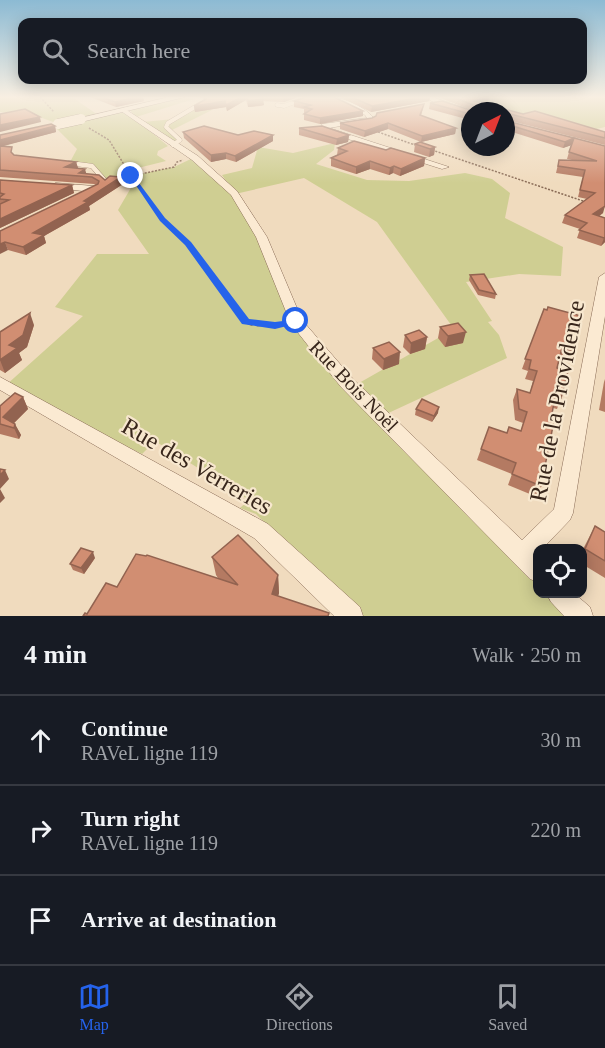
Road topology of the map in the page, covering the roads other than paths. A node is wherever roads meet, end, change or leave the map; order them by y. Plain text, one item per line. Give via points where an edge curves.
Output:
1 (145, 126) edge
2 (167, 126) edge
3 (327, 126) edge
4 (173, 145) junction
5 (64, 162) edge
6 (445, 167) dead end
7 (107, 183) joint
8 (47, 185) edge
9 (94, 189) junction
10 (74, 199) edge
11 (605, 277) edge
12 (0, 383) edge
13 (522, 555) junction
14 (533, 567) edge
15 (563, 598) edge
16 (351, 616) edge
17 (581, 616) edge

1 - 4 street, Rue Bois Noël
2 - 4 lane via 180,140
3 - 6 street via 326,129
4 - 13 street, Rue Bois Noël via 195,157 235,194 258,232 296,321 347,382
5 - 7 lane via 92,166
7 - 9 street
8 - 9 street
9 - 10 street
11 - 13 street, Rue de la Providence via 563,513
12 - 16 street, Rue des Verreries via 261,531
13 - 14 street, Rue Bois Noël
15 - 17 street

